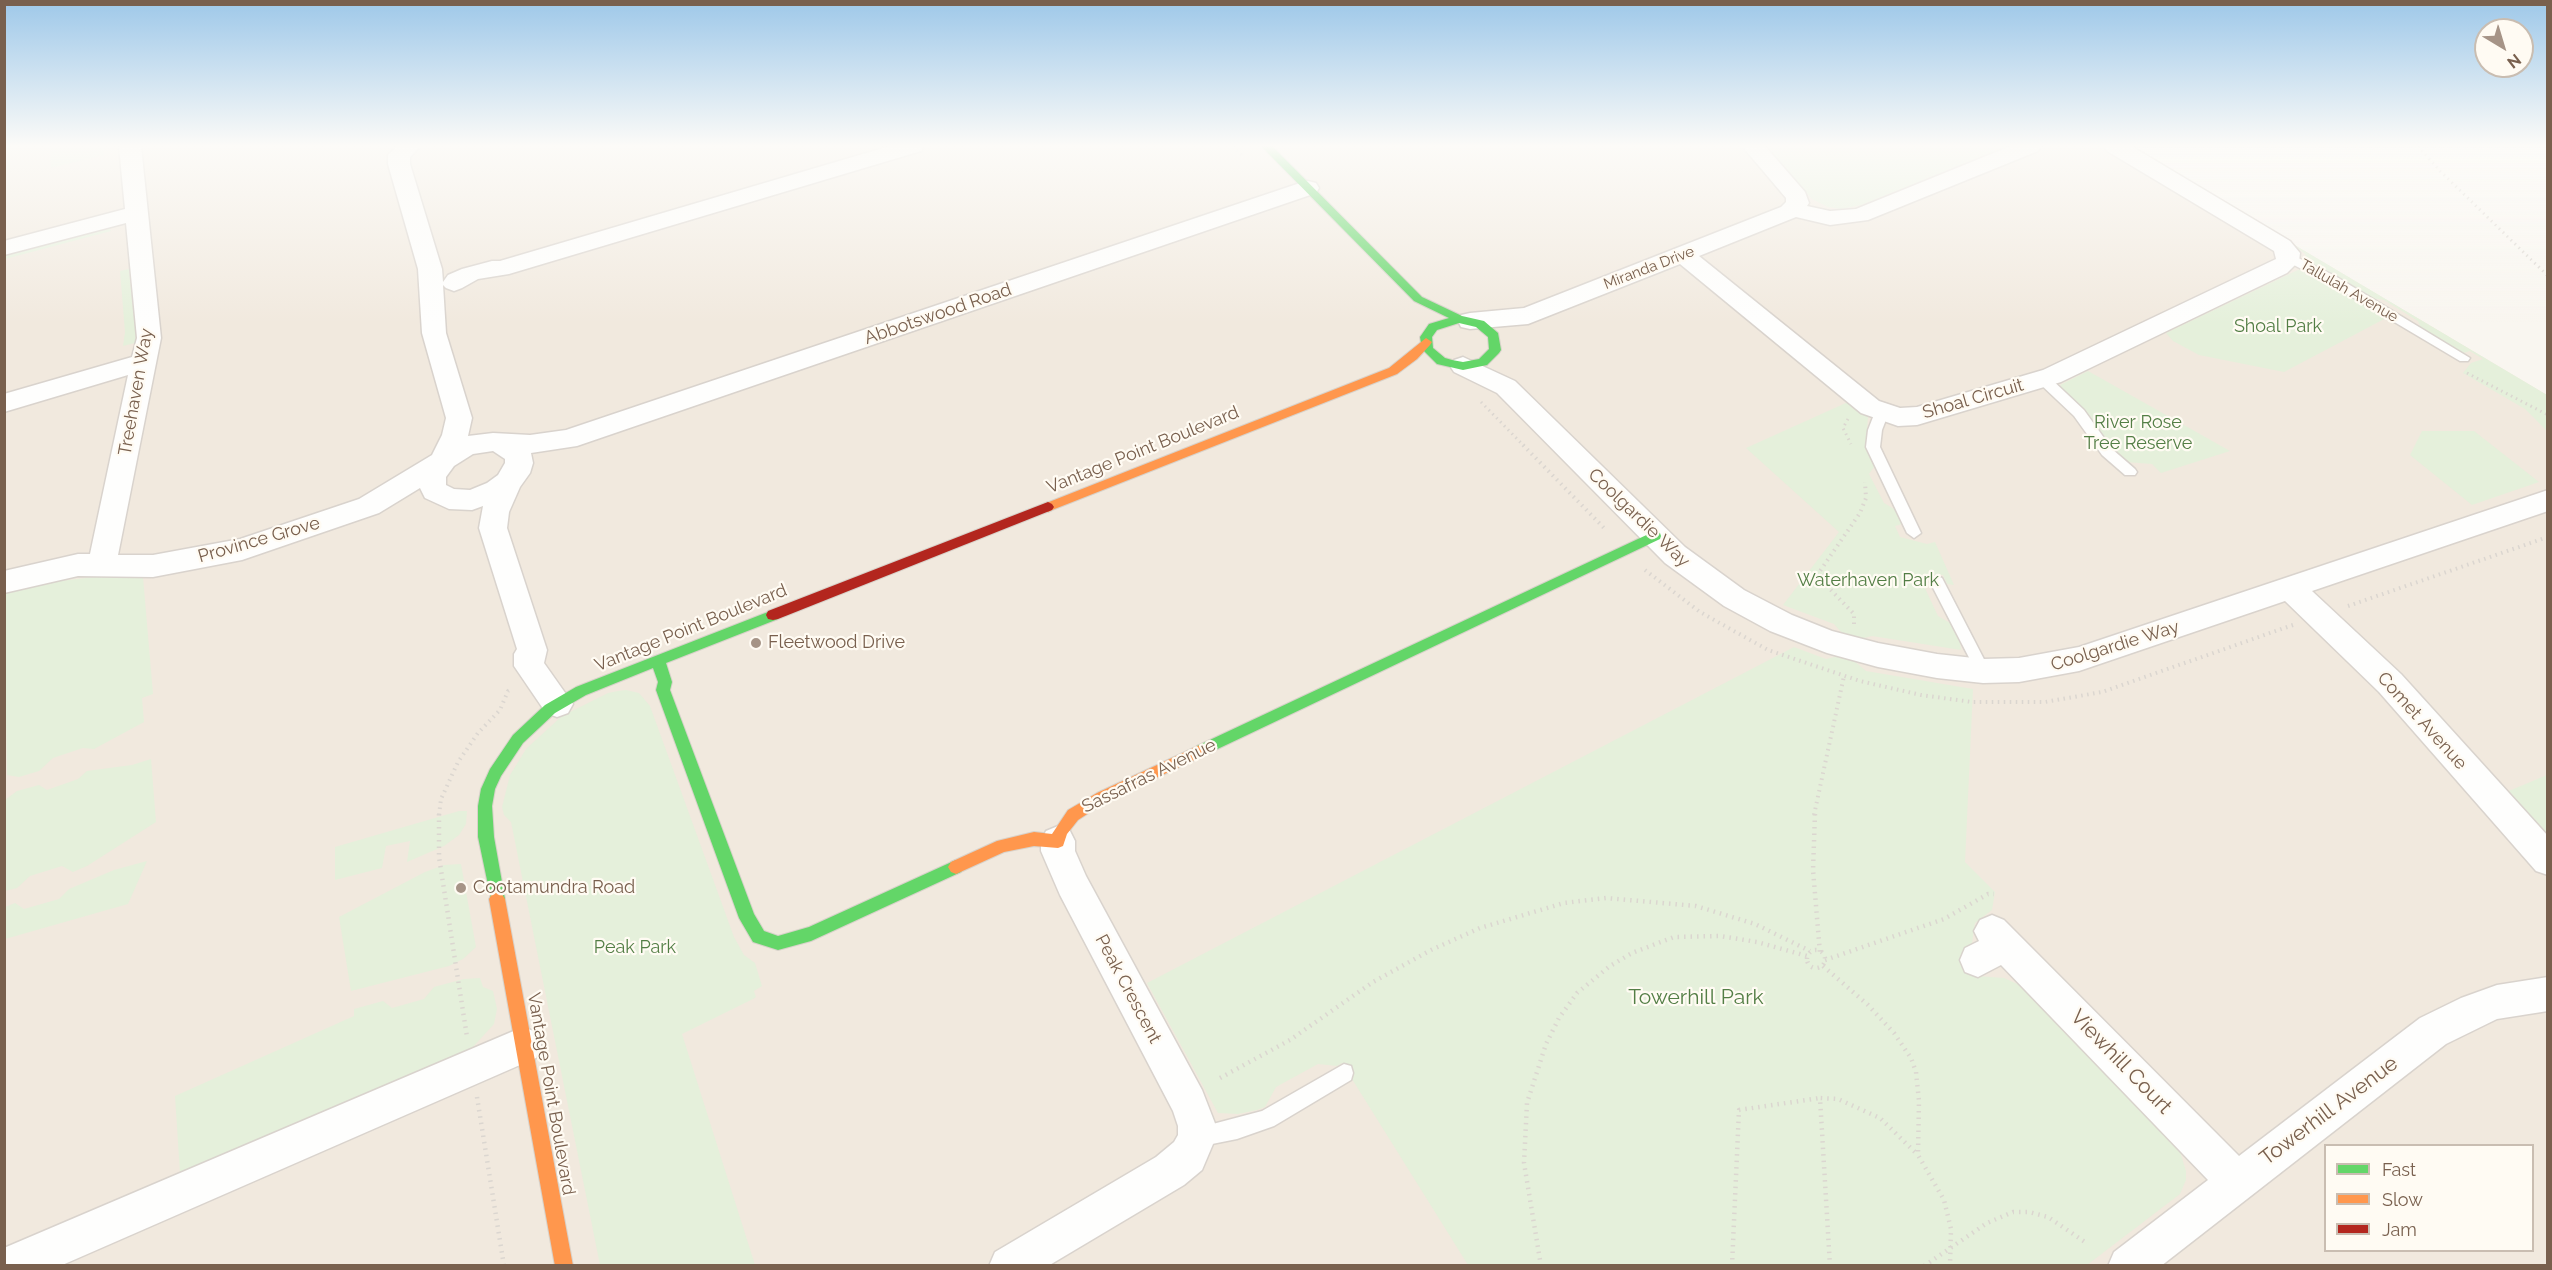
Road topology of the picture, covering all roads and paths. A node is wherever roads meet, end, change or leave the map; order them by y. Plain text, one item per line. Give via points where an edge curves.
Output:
1 (136, 205) edge
2 (412, 205) edge
3 (714, 205) edge
4 (1258, 205) edge
5 (1325, 205) edge
6 (1885, 205) edge
7 (2214, 205) edge
8 (2475, 205) edge
9 (1796, 206) joint
10 (137, 213) junction
11 (4, 248) edge
12 (1683, 255) junction
13 (2288, 257) junction
14 (2547, 276) edge
15 (443, 286) junction
16 (1418, 299) junction
17 (1528, 316) junction
18 (1465, 320) junction
19 (1427, 337) junction
20 (1496, 347) junction
21 (2464, 358) dead end
22 (145, 362) junction
23 (1457, 365) junction
24 (1393, 371) junction
25 (2464, 372) dead end
26 (2043, 379) junction
27 (1506, 387) junction
28 (4, 403) edge
29 (1882, 412) junction
30 (2547, 415) edge
31 (1851, 417) dead end
32 (459, 418) junction
33 (568, 439) junction
34 (499, 443) junction
35 (1855, 452) dead end
36 (442, 461) junction
37 (2130, 471) dead end
38 (1864, 478) dead end
39 (510, 480) junction
40 (449, 499) junction
41 (2547, 500) edge
42 (369, 506) junction
43 (493, 528) junction
44 (1914, 533) dead end
45 (1655, 536) junction
46 (102, 564) junction
47 (4, 582) edge
48 (1937, 582) dead end
49 (2290, 588) junction
50 (1850, 648) junction
51 (534, 664) junction
52 (1983, 671) junction
53 (656, 672) junction
54 (567, 699) junction
55 (1058, 841) junction
56 (2547, 860) edge
57 (1994, 894) dead end
58 (1992, 945) dead end
59 (1820, 952) junction
60 (1809, 954) junction
61 (1824, 963) junction
62 (2547, 994) edge
63 (524, 1045) junction
64 (472, 1068) junction
65 (1344, 1073) dead end
66 (1220, 1078) dead end
67 (1820, 1098) junction
68 (1197, 1137) junction
69 (1918, 1155) junction
70 (2236, 1181) junction
71 (2085, 1242) dead end
72 (1952, 1246) junction
73 (11, 1266) edge
74 (504, 1266) edge
75 (564, 1266) edge
76 (1009, 1266) edge
77 (1541, 1266) edge
78 (1732, 1266) edge
79 (1830, 1266) edge
80 (1923, 1266) edge
81 (1950, 1266) edge
82 (2128, 1266) edge

1 - 10 street, Treehaven Way
2 - 15 street via 427,254
3 - 15 street via 501,269 495,275
4 - 33 street, Abbotswood Road
5 - 16 street
6 - 9 street via 1830,218
7 - 13 street, Tallulah Avenue via 2282,246
8 - 14 path
9 - 12 street, Miranda Drive
10 - 11 street
10 - 22 street, Treehaven Way via 149,330
12 - 17 street, Miranda Drive
12 - 29 street, Shoal Circuit via 1849,391
13 - 21 lane, Tallulah Avenue
13 - 26 street, Shoal Circuit via 2272,271
15 - 32 street via 434,333
16 - 18 street
16 - 19 street via 1427,320
17 - 18 street, Miranda Drive
17 - 20 street, Miranda Drive
18 - 19 street via 1441,322
18 - 20 street via 1489,330
19 - 23 street via 1433,355
19 - 24 street, Vantage Point Boulevard via 1413,356
20 - 23 street via 1483,362
20 - 27 street, Coolgardie Way via 1498,370
22 - 28 street
22 - 46 street, Treehaven Way
23 - 24 street, Vantage Point Boulevard
23 - 27 street, Coolgardie Way
24 - 53 street, Vantage Point Boulevard
25 - 30 path
26 - 29 street, Shoal Circuit via 1917,416 1898,417
26 - 37 lane via 2079,413 2107,452
27 - 45 street, Coolgardie Way
29 - 44 lane via 1874,447
31 - 35 path via 1843,429
32 - 34 street via 479,435
32 - 36 street
33 - 34 street, Abbotswood Road
33 - 39 street, Abbotswood Road
34 - 36 street, Abbotswood Road via 467,446
34 - 39 street via 518,455 519,463
36 - 40 street via 432,476 432,484 435,491
36 - 42 street, Province Grove
38 - 50 path via 1866,498 1860,513 1820,572 1827,586 1855,616
39 - 40 street, Abbotswood Road via 484,496
39 - 43 street via 495,512
40 - 42 street, Province Grove
40 - 43 street via 470,509
41 - 49 street, Coolgardie Way
42 - 46 street, Province Grove via 212,556 153,566
43 - 51 street
45 - 50 street, Coolgardie Way via 1692,569 1734,598 1781,623
45 - 55 street, Sassafras Avenue via 1102,797 1073,815
46 - 47 street, Province Grove via 54,568
48 - 52 lane
49 - 52 street, Coolgardie Way via 2079,659 2038,668
49 - 56 street, Comet Avenue via 2390,683
50 - 52 street, Coolgardie Way via 1909,662
50 - 59 path via 1814,817 1813,870
51 - 54 street
51 - 64 path via 508,691 500,710 468,746 441,799 438,849
53 - 54 street, Vantage Point Boulevard
53 - 55 street via 747,918 759,937 768,941 792,941 811,934 1002,846 1034,839
54 - 63 street, Vantage Point Boulevard via 532,724 506,755 488,789 485,806 486,837
55 - 68 street, Peak Crescent via 1058,851 1072,884 1190,1103
57 - 61 path via 1944,919
58 - 70 street, Viewhill Court
59 - 60 path
59 - 61 path
60 - 61 path via 1810,964 1819,968
60 - 66 path via 1755,924 1696,906 1606,898 1564,903 1479,928 1431,950 1373,982 1290,1040
60 - 77 path via 1719,936 1674,937 1620,960 1577,993 1546,1044 1527,1103 1524,1162
61 - 69 path via 1894,1033 1911,1058 1919,1092
62 - 70 street, Towerhill Avenue via 2490,1005 2433,1031
63 - 64 street
63 - 75 street, Vantage Point Boulevard
64 - 73 street
64 - 74 path
65 - 68 lane via 1267,1119
67 - 69 path via 1831,1097 1880,1118
67 - 78 path via 1739,1110
67 - 79 path
68 - 76 street via 1188,1156 1175,1168
69 - 72 path via 1944,1200
70 - 82 street, Towerhill Avenue
71 - 72 path via 2048,1217 2021,1211 1997,1217
72 - 80 path
72 - 81 path

